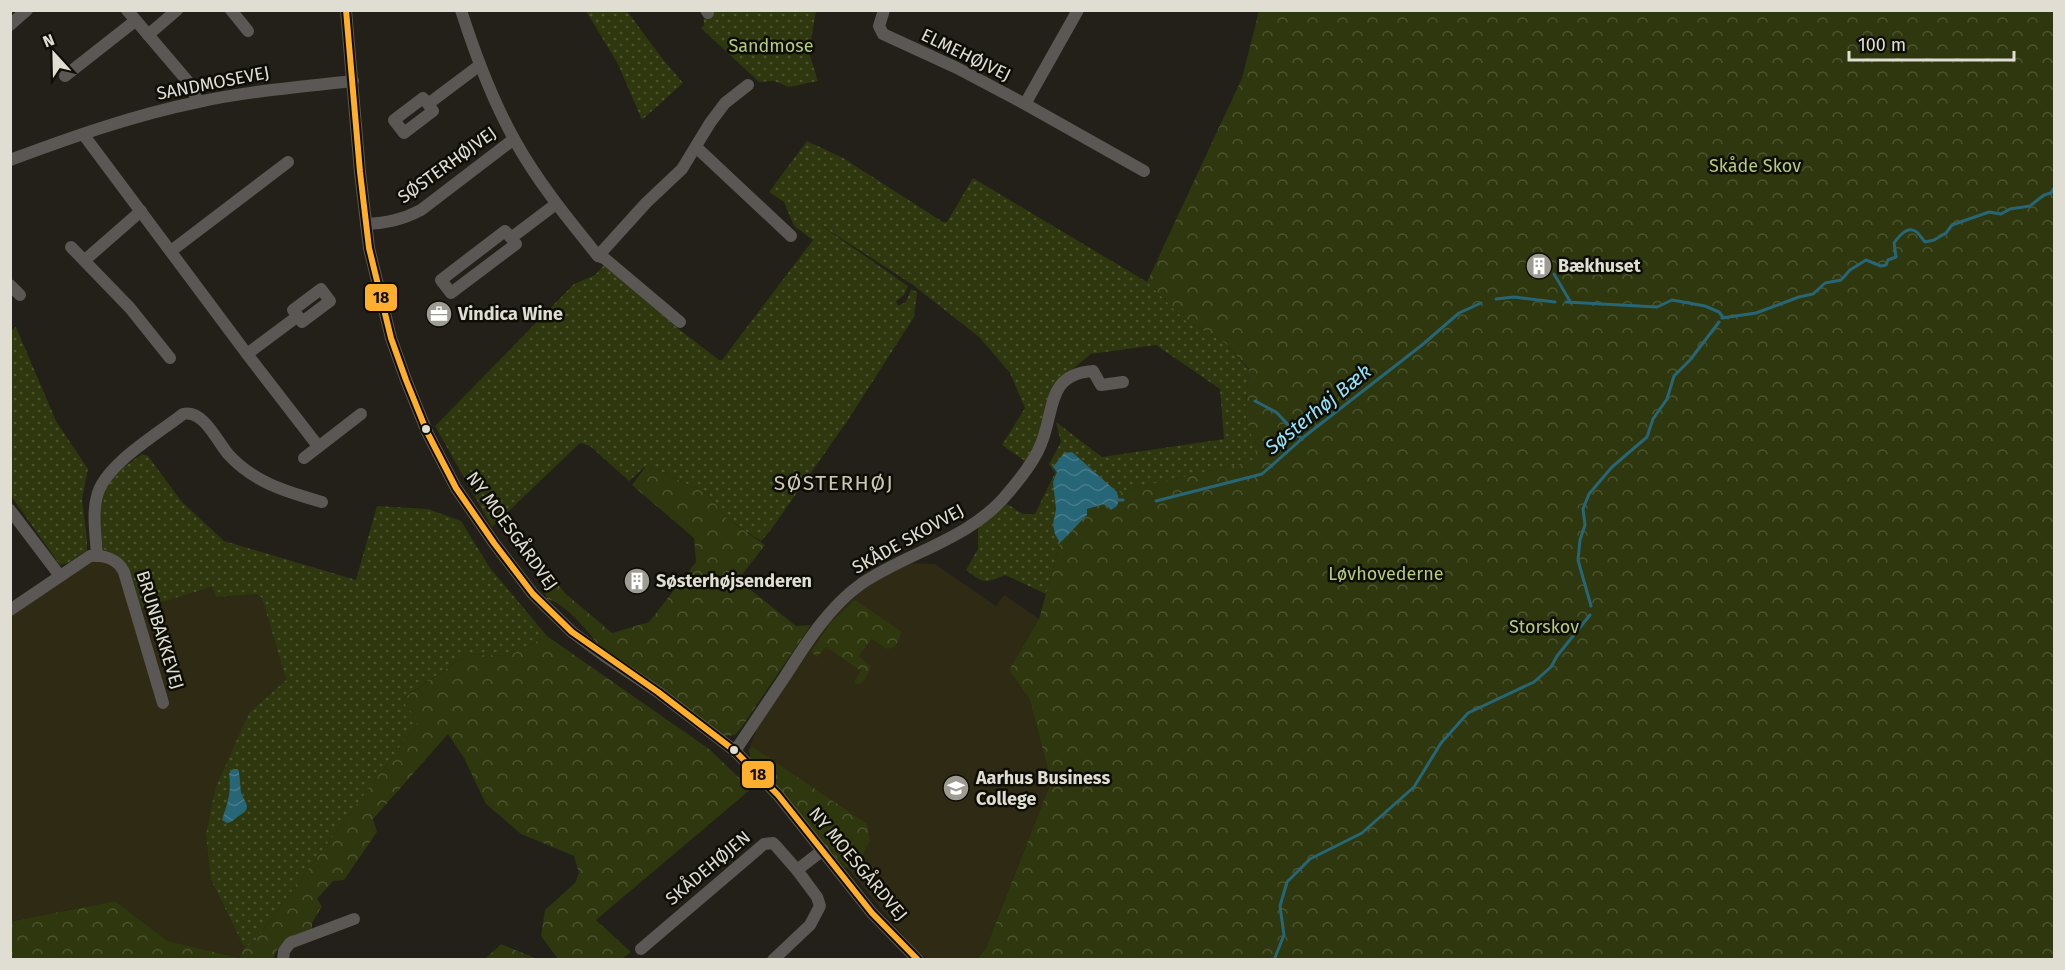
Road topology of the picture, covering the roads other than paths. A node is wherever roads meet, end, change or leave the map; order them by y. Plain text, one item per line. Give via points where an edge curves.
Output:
1 (27, 10) edge
2 (127, 10) edge
3 (177, 10) edge
4 (231, 10) edge
5 (346, 10) edge
6 (461, 10) edge
7 (884, 10) edge
8 (1078, 10) edge
9 (135, 21) junction
10 (10, 25) edge
11 (248, 31) dead end
12 (148, 35) junction
13 (480, 64) junction
14 (65, 76) dead end
15 (353, 81) junction
16 (748, 85) dead end
17 (198, 102) junction
18 (1025, 104) junction
19 (428, 105) dead end
20 (84, 134) junction
21 (514, 139) junction
22 (696, 147) junction
23 (10, 160) edge
24 (288, 162) dead end
25 (1144, 171) dead end
26 (556, 204) junction
27 (141, 211) junction
28 (366, 224) junction
29 (791, 237) dead end
30 (511, 238) junction
31 (71, 247) dead end
32 (171, 251) junction
33 (598, 256) junction
34 (85, 260) junction
35 (10, 285) edge
36 (20, 295) dead end
37 (298, 316) dead end
38 (680, 322) dead end
39 (247, 354) junction
40 (170, 358) dead end
41 (1123, 382) dead end
42 (361, 414) dead end
43 (318, 446) junction
44 (304, 458) dead end
45 (322, 502) dead end
46 (10, 510) edge
47 (97, 555) junction
48 (60, 576) junction
49 (10, 610) edge
50 (163, 703) dead end
51 (735, 751) junction
52 (823, 850) junction
53 (797, 870) junction
54 (354, 919) dead end
55 (642, 949) dead end
56 (283, 960) edge
57 (773, 960) edge
58 (918, 960) edge

1 - 10 street
2 - 9 street
3 - 12 street
4 - 11 street
5 - 15 street, NY MOESGÅRDVEJ
6 - 13 street, SØSTERHØJVEJ
7 - 18 street, ELMEHØJVEJ via 879,26 882,34
8 - 18 street, ELMEHØJVEJ
9 - 12 street
9 - 14 street
12 - 17 street via 190,84
13 - 19 street
13 - 21 street, SØSTERHØJVEJ
15 - 17 street, SANDMOSEVEJ
15 - 28 street, NY MOESGÅRDVEJ
16 - 22 street via 725,104
17 - 20 street, SANDMOSEVEJ
18 - 25 street, ELMEHØJVEJ
20 - 23 street, SANDMOSEVEJ
20 - 27 street
21 - 26 street, SØSTERHØJVEJ
21 - 28 street, SØSTERHØJVEJ via 421,210 394,222
22 - 29 street
22 - 33 street via 682,169
24 - 32 street
26 - 30 street
26 - 33 street, SØSTERHØJVEJ
27 - 32 street
27 - 34 street
28 - 51 street, NY MOESGÅRDVEJ via 389,328 406,380 456,488 494,543 533,594 572,632
30 - 30 street via 506,231 441,280 451,293 516,244
31 - 34 street
32 - 39 street
33 - 38 street, SØSTERHØJVEJ
34 - 40 street
35 - 36 street
37 - 39 street
39 - 43 street
41 - 51 street, SKÅDE SKOVVEJ via 1101,385 1093,371 1067,378 1052,399 1040,447 1006,496 971,526 895,563 843,600 823,620
42 - 43 street
43 - 44 street
45 - 47 street via 260,480 229,455 198,416 183,414 116,466 101,483 95,506
46 - 48 street
47 - 48 street
47 - 50 street, BRUNBAKKEVEJ via 121,566
48 - 49 street
51 - 52 street, NY MOESGÅRDVEJ
52 - 53 street
52 - 58 street, NY MOESGÅRDVEJ via 872,914
53 - 55 street, SKÅDEHØJEN via 773,843 764,844
53 - 57 street, SKÅDEHØJEN via 820,906 810,925
54 - 56 street via 290,943

